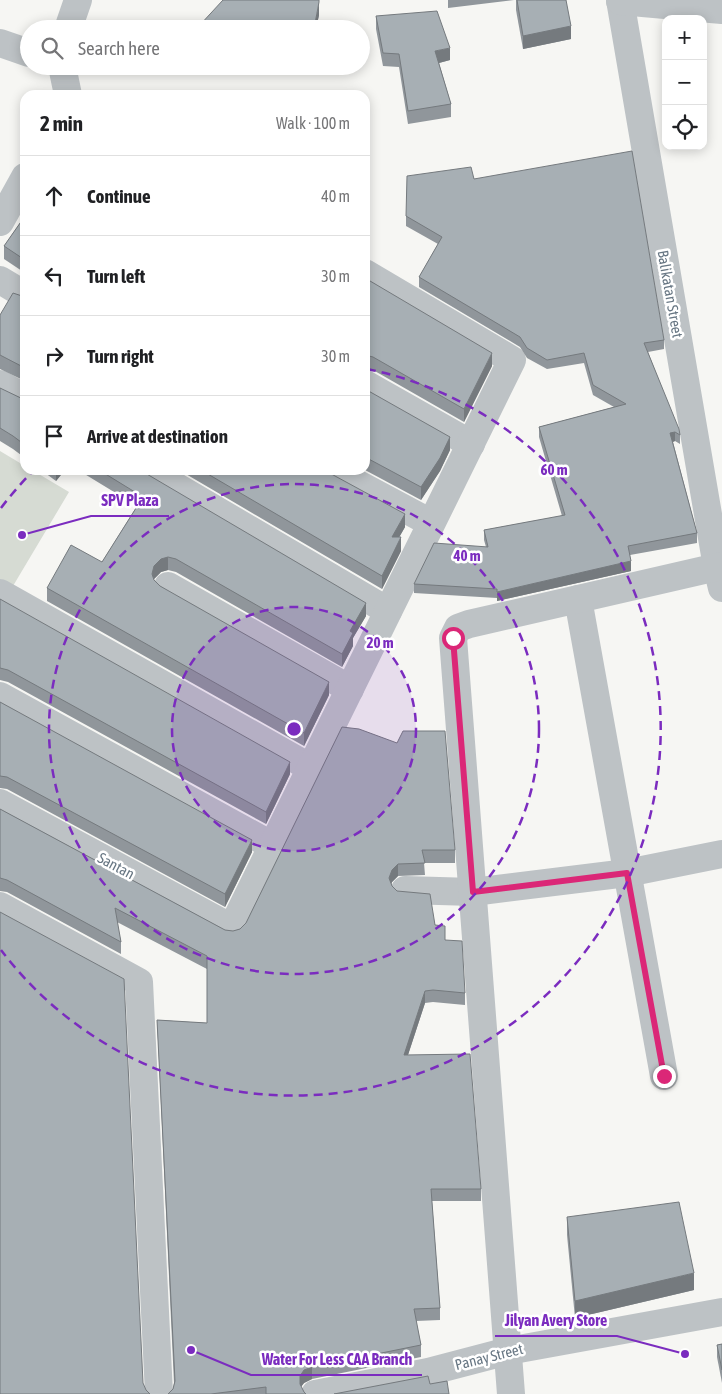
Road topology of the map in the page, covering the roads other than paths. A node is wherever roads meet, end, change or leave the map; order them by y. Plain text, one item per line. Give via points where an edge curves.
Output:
1 (78, 0) edge
2 (620, 0) edge
3 (722, 10) edge
4 (71, 20) edge
5 (0, 43) edge
6 (20, 50) edge
7 (64, 75) edge
8 (67, 90) edge
9 (20, 190) edge
10 (0, 222) edge
11 (370, 276) edge
12 (0, 280) edge
13 (20, 292) edge
14 (0, 384) edge
15 (370, 387) edge
16 (20, 395) edge
17 (470, 444) junction
18 (157, 475) edge
19 (341, 475) edge
20 (431, 523) junction
21 (720, 574) edge
22 (168, 586) dead end
23 (0, 593) edge
24 (578, 598) junction
25 (388, 611) junction
26 (350, 689) junction
27 (0, 696) edge
28 (311, 768) junction
29 (0, 803) edge
30 (273, 846) junction
31 (722, 854) edge
32 (627, 873) junction
33 (404, 890) edge
34 (473, 892) junction
35 (0, 906) edge
36 (664, 1076) dead end
37 (722, 1312) edge
38 (508, 1351) junction
39 (159, 1394) edge
40 (315, 1394) edge
41 (512, 1394) edge

1 - 4 street
2 - 3 street
2 - 21 street, Balikatan Street
5 - 6 street
7 - 8 street
9 - 10 street
11 - 17 street via 512,360
12 - 13 street
14 - 16 street
15 - 17 street
17 - 20 street
18 - 25 street
19 - 20 street
20 - 25 street
21 - 24 street
22 - 26 street
23 - 28 street
24 - 32 street
24 - 34 street via 469,624 458,628 453,638
25 - 26 street
26 - 28 street
27 - 30 street
28 - 30 street
29 - 30 street, Santan via 232,928
31 - 32 street
32 - 34 street
32 - 36 street
33 - 34 street
34 - 38 street
35 - 39 street via 139,982
37 - 38 street, Panay Street
38 - 40 street, Panay Street via 428,1372
38 - 41 street

